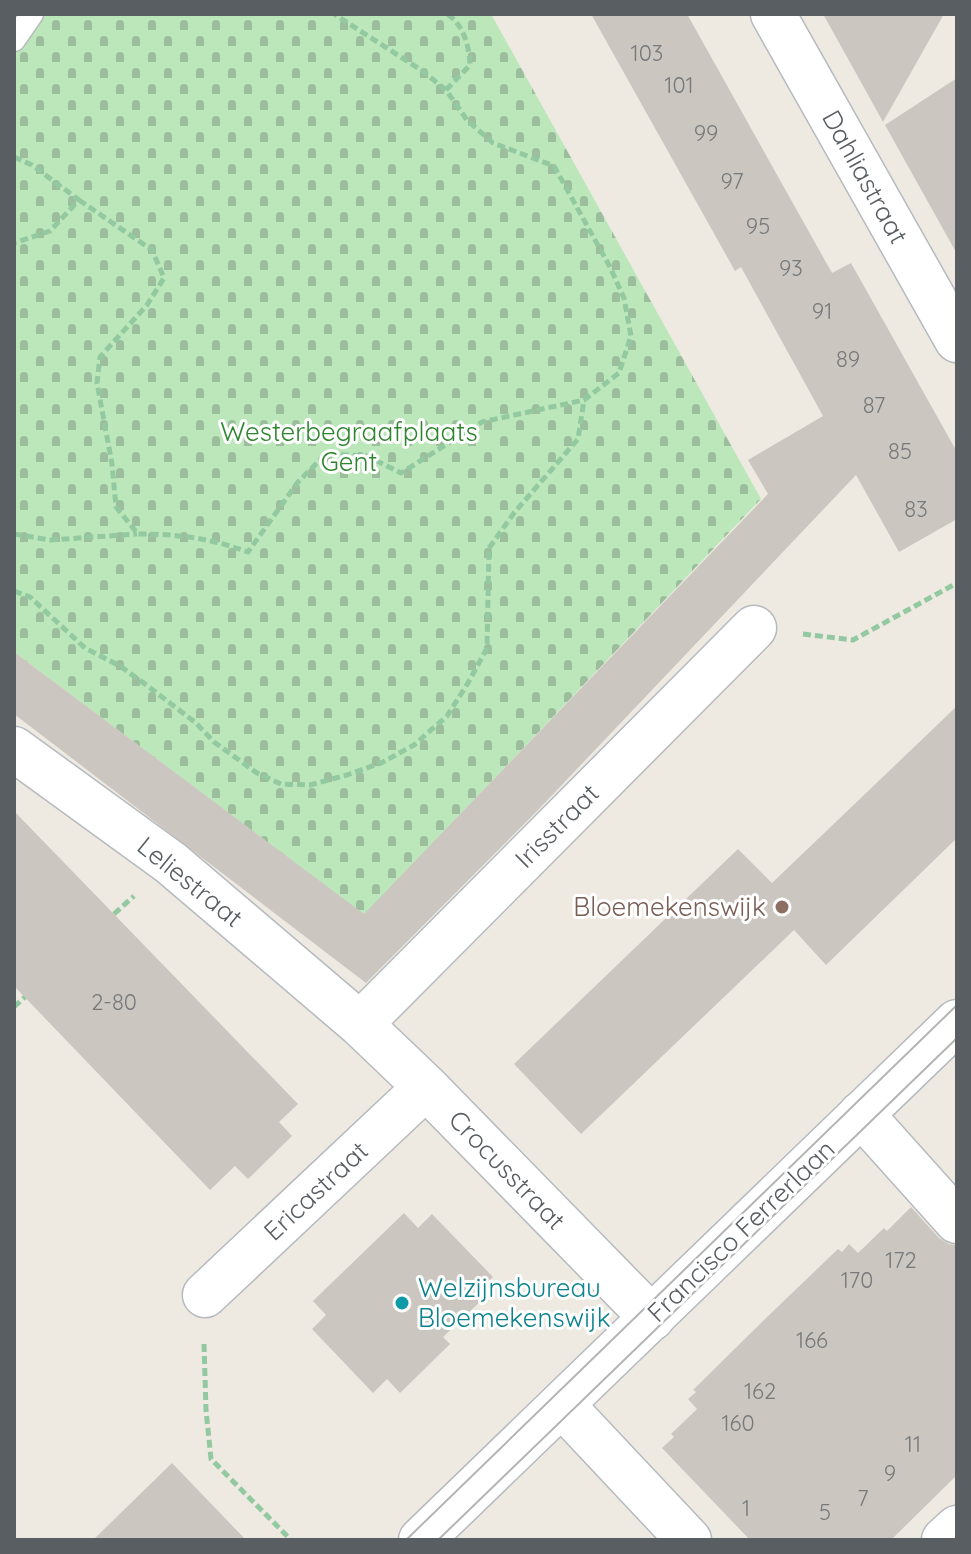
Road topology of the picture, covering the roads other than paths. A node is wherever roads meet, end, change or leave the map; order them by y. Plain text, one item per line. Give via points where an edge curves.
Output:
1 (32, 14) edge
2 (773, 14) edge
3 (14, 40) edge
4 (944, 288) edge
5 (957, 340) edge
6 (754, 628) road end
7 (14, 749) edge
8 (957, 1022) edge
9 (360, 1024) junction
10 (426, 1087) junction
11 (861, 1114) junction
12 (957, 1221) edge
13 (205, 1295) road end
14 (652, 1318) junction
15 (562, 1405) junction
16 (957, 1528) edge
17 (421, 1540) edge
18 (689, 1540) edge
19 (944, 1540) edge

1 - 3 lane
2 - 4 street, Dahliastraat
4 - 5 street, Dahliastraat
6 - 9 street, Irisstraat
7 - 9 street, Leliestraat via 171,863
8 - 11 street, Francisco Ferrerlaan
9 - 10 street, Crocusstraat
10 - 13 street, Ericastraat
10 - 14 street, Crocusstraat
11 - 12 street
11 - 14 street, Francisco Ferrerlaan
14 - 15 street, Francisco Ferrerlaan
15 - 17 street, Francisco Ferrerlaan
15 - 18 street
16 - 19 street

